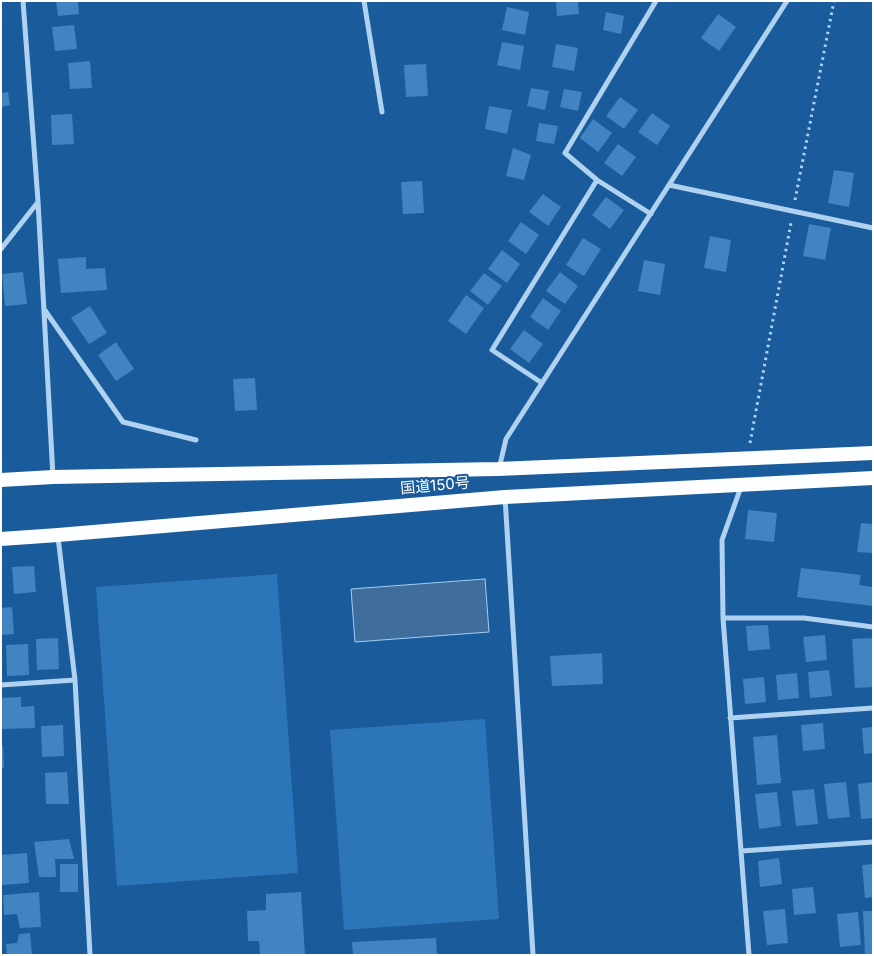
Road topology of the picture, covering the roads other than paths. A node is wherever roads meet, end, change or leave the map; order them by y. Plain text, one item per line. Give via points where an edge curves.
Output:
1 (23, 1) edge
2 (364, 1) edge
3 (656, 1) edge
4 (787, 1) edge
5 (382, 112) dead end
6 (597, 180) junction
7 (669, 185) junction
8 (38, 201) junction
9 (651, 214) junction
10 (873, 228) edge
11 (1, 249) edge
12 (44, 309) junction
13 (542, 383) junction
14 (196, 440) dead end
15 (873, 453) edge
16 (498, 469) junction
17 (53, 477) junction
18 (873, 478) edge
19 (1, 480) edge
20 (743, 484) junction
21 (505, 497) junction
22 (58, 536) junction
23 (1, 539) edge
24 (723, 618) junction
25 (873, 627) edge
26 (75, 680) junction
27 (1, 685) edge
28 (873, 708) edge
29 (730, 718) junction
30 (873, 842) edge
31 (741, 851) junction
32 (90, 955) edge
33 (533, 955) edge
34 (749, 955) edge

1 - 8 street
2 - 5 street
3 - 6 street via 565,153
4 - 7 street
6 - 9 street
6 - 13 street via 492,350
7 - 9 street
7 - 10 street
8 - 11 street
8 - 12 street
9 - 13 street
12 - 14 street via 123,422
12 - 17 street
13 - 16 street via 506,439
15 - 16 highway, 国道150号
16 - 17 highway, 国道150号
17 - 19 highway, 国道150号
18 - 20 highway, 国道150号
20 - 21 highway, 国道150号
20 - 24 street via 722,540
21 - 22 highway, 国道150号
21 - 33 street
22 - 23 highway, 国道150号
22 - 26 street
24 - 25 street via 804,618
24 - 29 street
26 - 27 street
26 - 32 street
28 - 29 street
29 - 31 street
30 - 31 street
31 - 34 street

